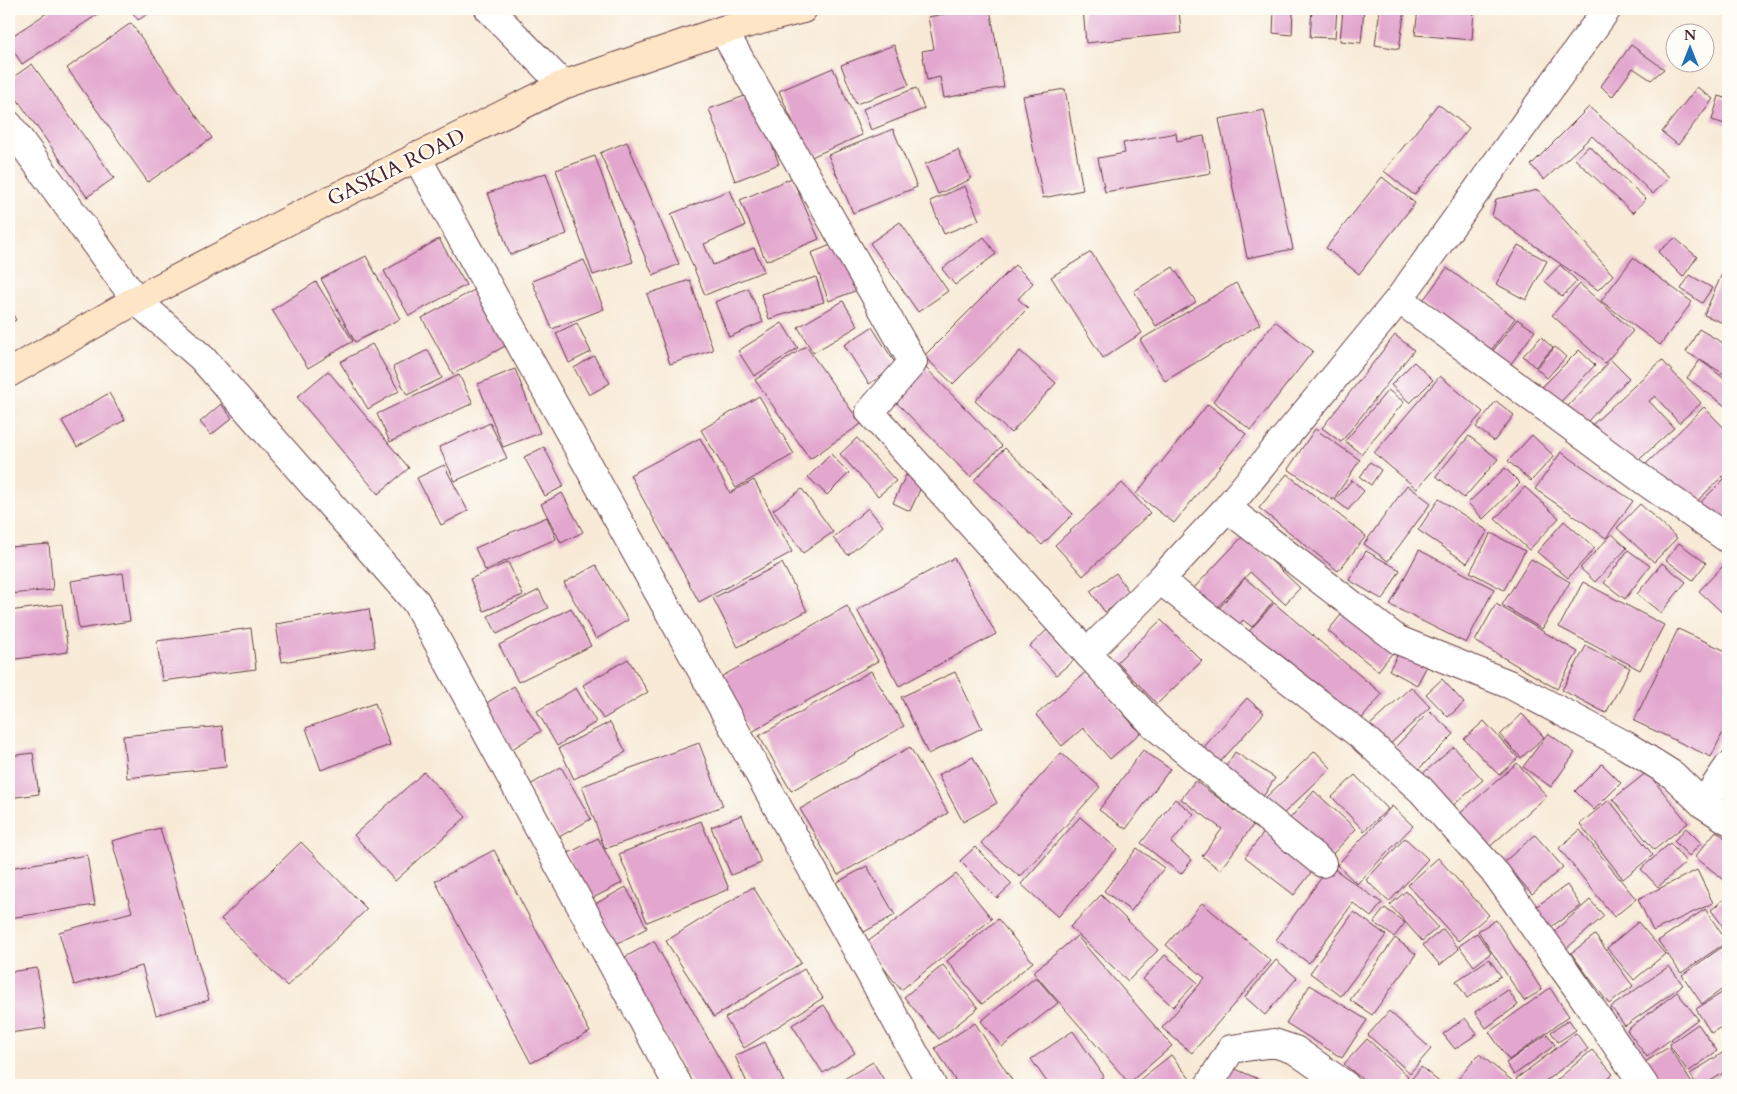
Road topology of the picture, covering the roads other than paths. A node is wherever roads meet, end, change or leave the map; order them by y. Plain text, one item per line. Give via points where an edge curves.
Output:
1 (489, 9) edge
2 (803, 9) edge
3 (1607, 9) edge
4 (723, 30) junction
5 (563, 84) junction
6 (9, 126) edge
7 (416, 156) junction
8 (1399, 299) junction
9 (136, 300) junction
10 (9, 373) edge
11 (1227, 508) junction
12 (1728, 539) edge
13 (1160, 580) junction
14 (1087, 653) junction
15 (1728, 767) edge
16 (1703, 804) junction
17 (1728, 820) edge
18 (1322, 863) dead end
19 (678, 1085) edge
20 (932, 1085) edge
21 (1209, 1085) edge
22 (1345, 1085) edge
23 (1644, 1085) edge

1 - 5 street
2 - 4 main road, GASKIA ROAD
3 - 8 street
4 - 5 main road, GASKIA ROAD
4 - 14 street via 913,362 870,412
5 - 7 main road, GASKIA ROAD
6 - 9 street
7 - 9 main road, GASKIA ROAD
7 - 20 street
8 - 11 street
8 - 12 street
9 - 10 main road, GASKIA ROAD
9 - 19 street via 202,358 416,602
11 - 13 street
11 - 16 street via 1398,640 1511,685 1625,745 1674,776
13 - 14 street
13 - 23 street via 1360,735 1421,790 1497,875
14 - 18 street via 1155,726
15 - 16 street
16 - 17 street
21 - 22 street via 1231,1049 1274,1043 1295,1050

